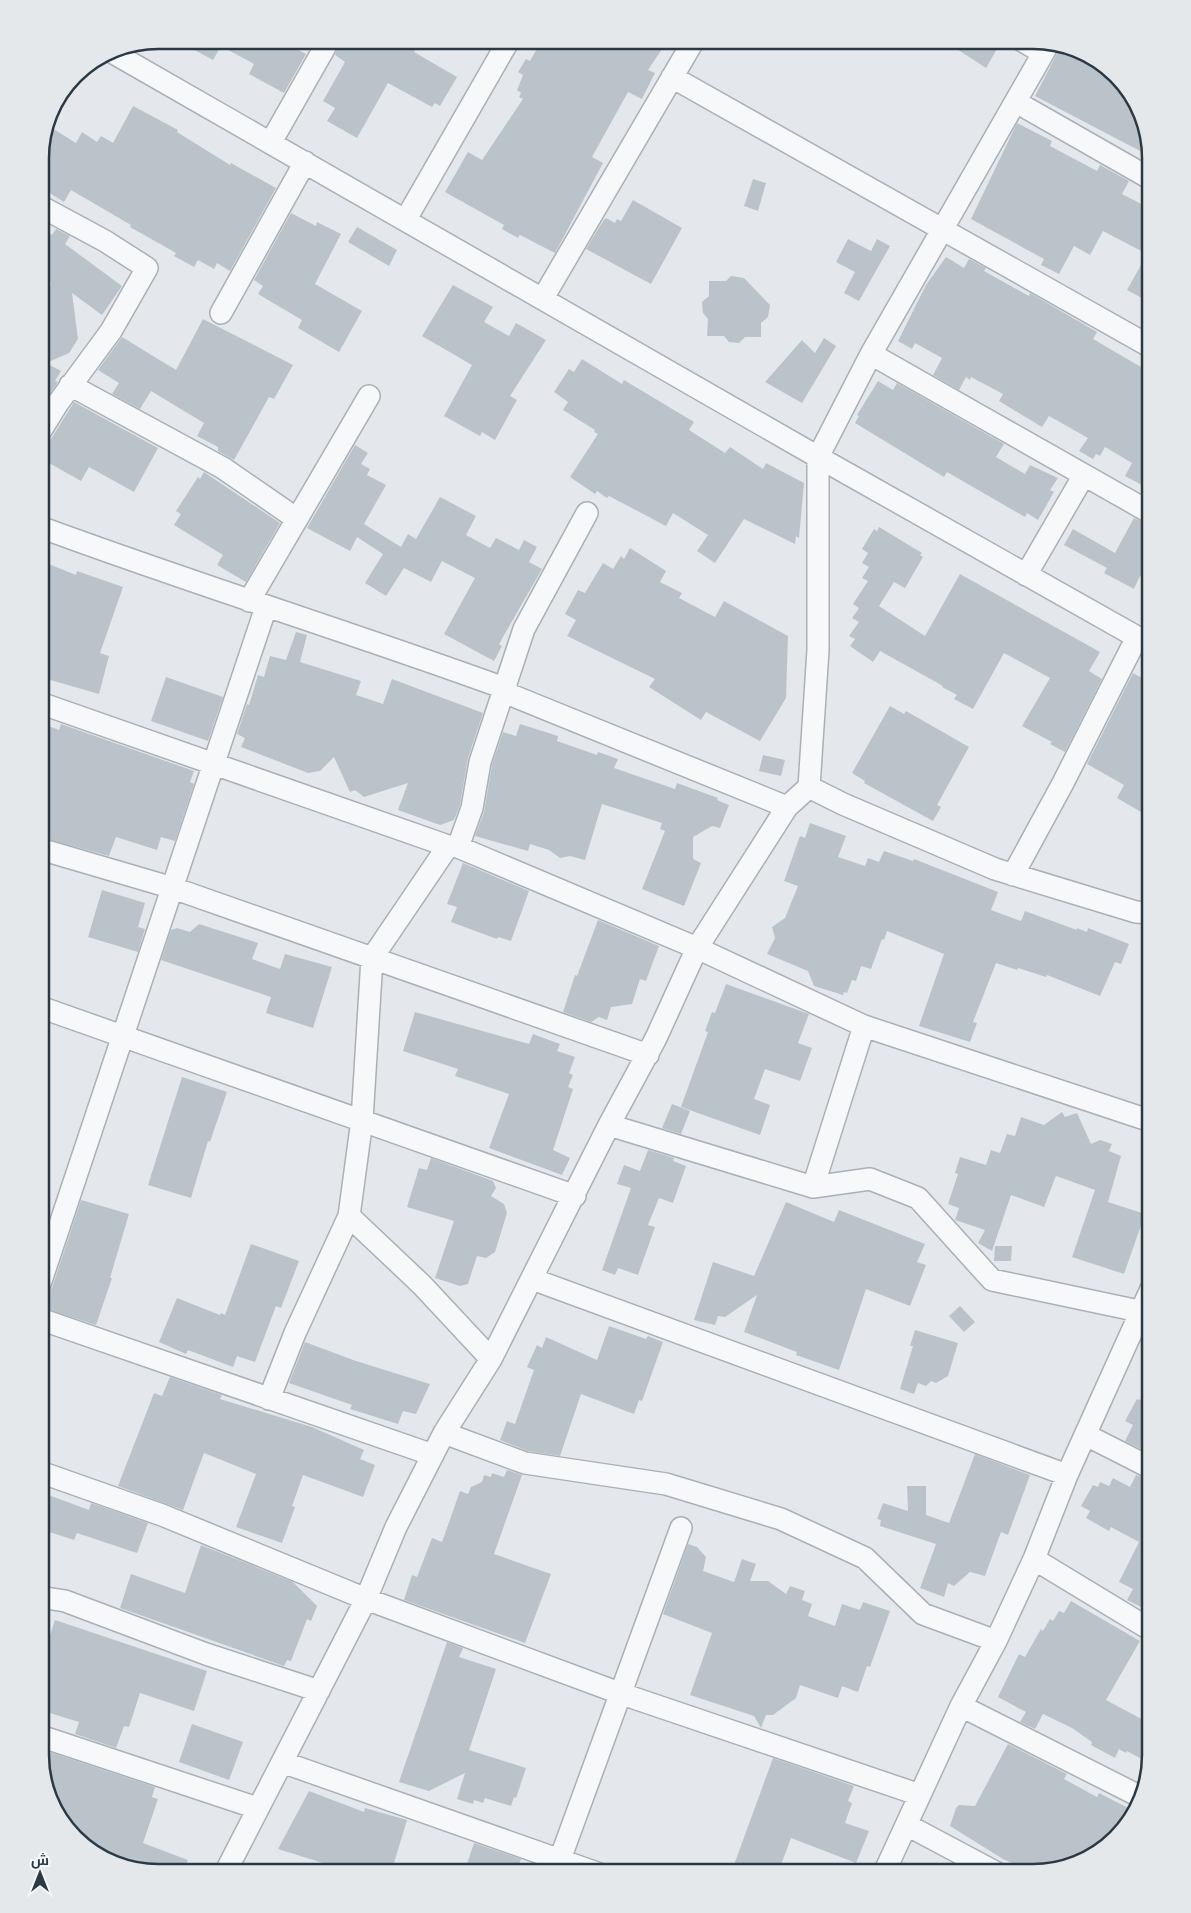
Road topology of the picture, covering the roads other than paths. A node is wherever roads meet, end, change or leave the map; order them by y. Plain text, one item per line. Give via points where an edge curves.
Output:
1 (323, 49) edge
2 (504, 49) edge
3 (689, 49) edge
4 (1045, 50) edge
5 (119, 56) edge
6 (672, 77) junction
7 (1016, 102) junction
8 (271, 142) junction
9 (305, 162) junction
10 (1142, 174) edge
11 (49, 211) edge
12 (406, 219) junction
13 (944, 228) junction
14 (542, 298) junction
15 (221, 313) dead end
16 (1142, 342) edge
17 (872, 354) junction
18 (70, 385) junction
19 (369, 396) dead end
20 (49, 418) edge
21 (818, 457) junction
22 (1084, 475) junction
23 (1142, 508) edge
24 (587, 513) dead end
25 (297, 519) junction
26 (49, 530) edge
27 (1026, 575) junction
28 (258, 604) junction
29 (1142, 640) edge
30 (1142, 645) edge
31 (504, 688) junction
32 (49, 706) edge
33 (213, 765) junction
34 (809, 787) junction
35 (787, 807) junction
36 (453, 847) junction
37 (49, 852) edge
38 (1012, 875) junction
39 (172, 888) junction
40 (1142, 912) edge
41 (697, 948) junction
42 (372, 958) junction
43 (49, 1010) edge
44 (864, 1026) junction
45 (123, 1036) junction
46 (648, 1055) junction
47 (1142, 1117) edge
48 (362, 1120) junction
49 (609, 1125) junction
50 (813, 1186) junction
51 (575, 1196) junction
52 (349, 1216) junction
53 (49, 1257) edge
54 (532, 1279) junction
55 (1142, 1313) edge
56 (1142, 1320) edge
57 (49, 1322) edge
58 (491, 1359) junction
59 (270, 1399) junction
60 (444, 1433) junction
61 (1086, 1435) junction
62 (433, 1455) junction
63 (1142, 1463) edge
64 (49, 1475) edge
65 (1067, 1475) junction
66 (681, 1528) dead end
67 (1034, 1559) junction
68 (49, 1598) edge
69 (366, 1599) junction
70 (1142, 1625) edge
71 (996, 1641) junction
72 (319, 1691) junction
73 (622, 1694) junction
74 (961, 1706) junction
75 (49, 1739) edge
76 (282, 1762) junction
77 (1135, 1794) edge
78 (920, 1795) junction
79 (258, 1808) junction
80 (907, 1825) junction
81 (230, 1864) edge
82 (552, 1864) edge
83 (558, 1864) edge
84 (888, 1864) edge
85 (980, 1864) edge

1 - 8 street
2 - 12 street
3 - 6 street
4 - 7 street
5 - 8 street
6 - 13 street
6 - 14 street
7 - 10 street
7 - 13 street
8 - 9 street
9 - 12 street
9 - 15 street
11 - 18 street via 147,268 111,331
12 - 14 street
13 - 16 street
13 - 17 street
14 - 21 street
17 - 21 street
17 - 22 street
18 - 20 street
18 - 25 street via 223,468
19 - 25 street
21 - 27 street
21 - 34 street via 818,650
22 - 23 street
22 - 27 street
24 - 31 street via 524,629
25 - 28 street
26 - 28 street
27 - 29 street
28 - 31 street
28 - 33 street
30 - 38 street
31 - 35 street via 511,695
31 - 36 street via 480,762 472,808
32 - 33 street
33 - 36 street
33 - 39 street
34 - 35 street
34 - 38 street
35 - 41 street
36 - 41 street
36 - 42 street
37 - 39 street
38 - 40 street
39 - 42 street
39 - 45 street
41 - 44 street
41 - 46 street
42 - 46 street
42 - 48 street
43 - 45 street
44 - 47 street
44 - 50 street
45 - 48 street
45 - 53 street
46 - 49 street
48 - 51 street
48 - 52 street
49 - 50 street
49 - 51 street
50 - 55 street via 870,1179 918,1198 992,1280
51 - 54 street
52 - 58 street via 422,1285
52 - 59 street via 295,1333
54 - 58 street
54 - 65 street
56 - 61 street
57 - 59 street
58 - 60 street
59 - 62 street
60 - 62 street
60 - 71 street via 525,1463 666,1484 781,1519 865,1558 923,1614
61 - 63 street
61 - 65 street
62 - 69 street via 396,1527
64 - 69 street via 162,1515
65 - 67 street
66 - 73 street
67 - 70 street
67 - 71 street
68 - 72 street via 65,1601 206,1654
69 - 72 street
69 - 73 street
71 - 74 street
72 - 76 street
73 - 78 street
73 - 83 street
74 - 77 street
74 - 78 street
75 - 79 street
76 - 79 street
76 - 82 street
78 - 80 street
79 - 81 street
80 - 84 street
80 - 85 street

